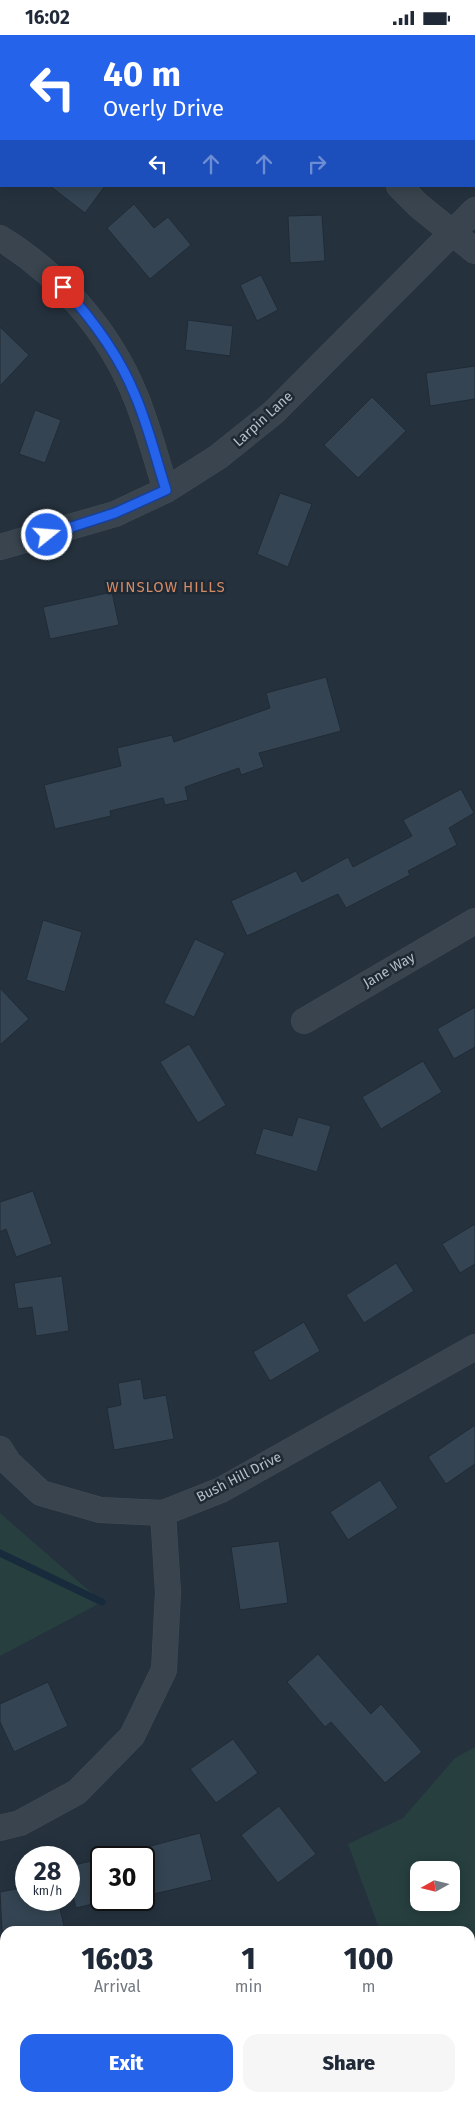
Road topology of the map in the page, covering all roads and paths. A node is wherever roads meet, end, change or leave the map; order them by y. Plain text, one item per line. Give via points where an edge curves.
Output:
1 (400, 187) edge
2 (475, 210) edge
3 (452, 232) junction
4 (0, 237) edge
5 (475, 251) edge
6 (166, 490) junction
7 (0, 547) edge
8 (475, 921) edge
9 (304, 1021) dead end
10 (475, 1347) edge
11 (0, 1449) edge
12 (163, 1513) junction
13 (0, 1828) edge

1 - 3 street
2 - 3 street, Larpin Lane
3 - 5 street
3 - 6 street, Larpin Lane via 274,412 218,457
4 - 6 street via 63,287 100,332 136,395
6 - 7 street, Larpin Lane via 115,513
8 - 9 street, Jane Way
10 - 12 street, Bush Hill Drive via 221,1490
11 - 12 street, Bush Hill Drive via 9,1463 41,1493 100,1510
12 - 13 street via 168,1592 164,1669 132,1736 77,1792 20,1823

